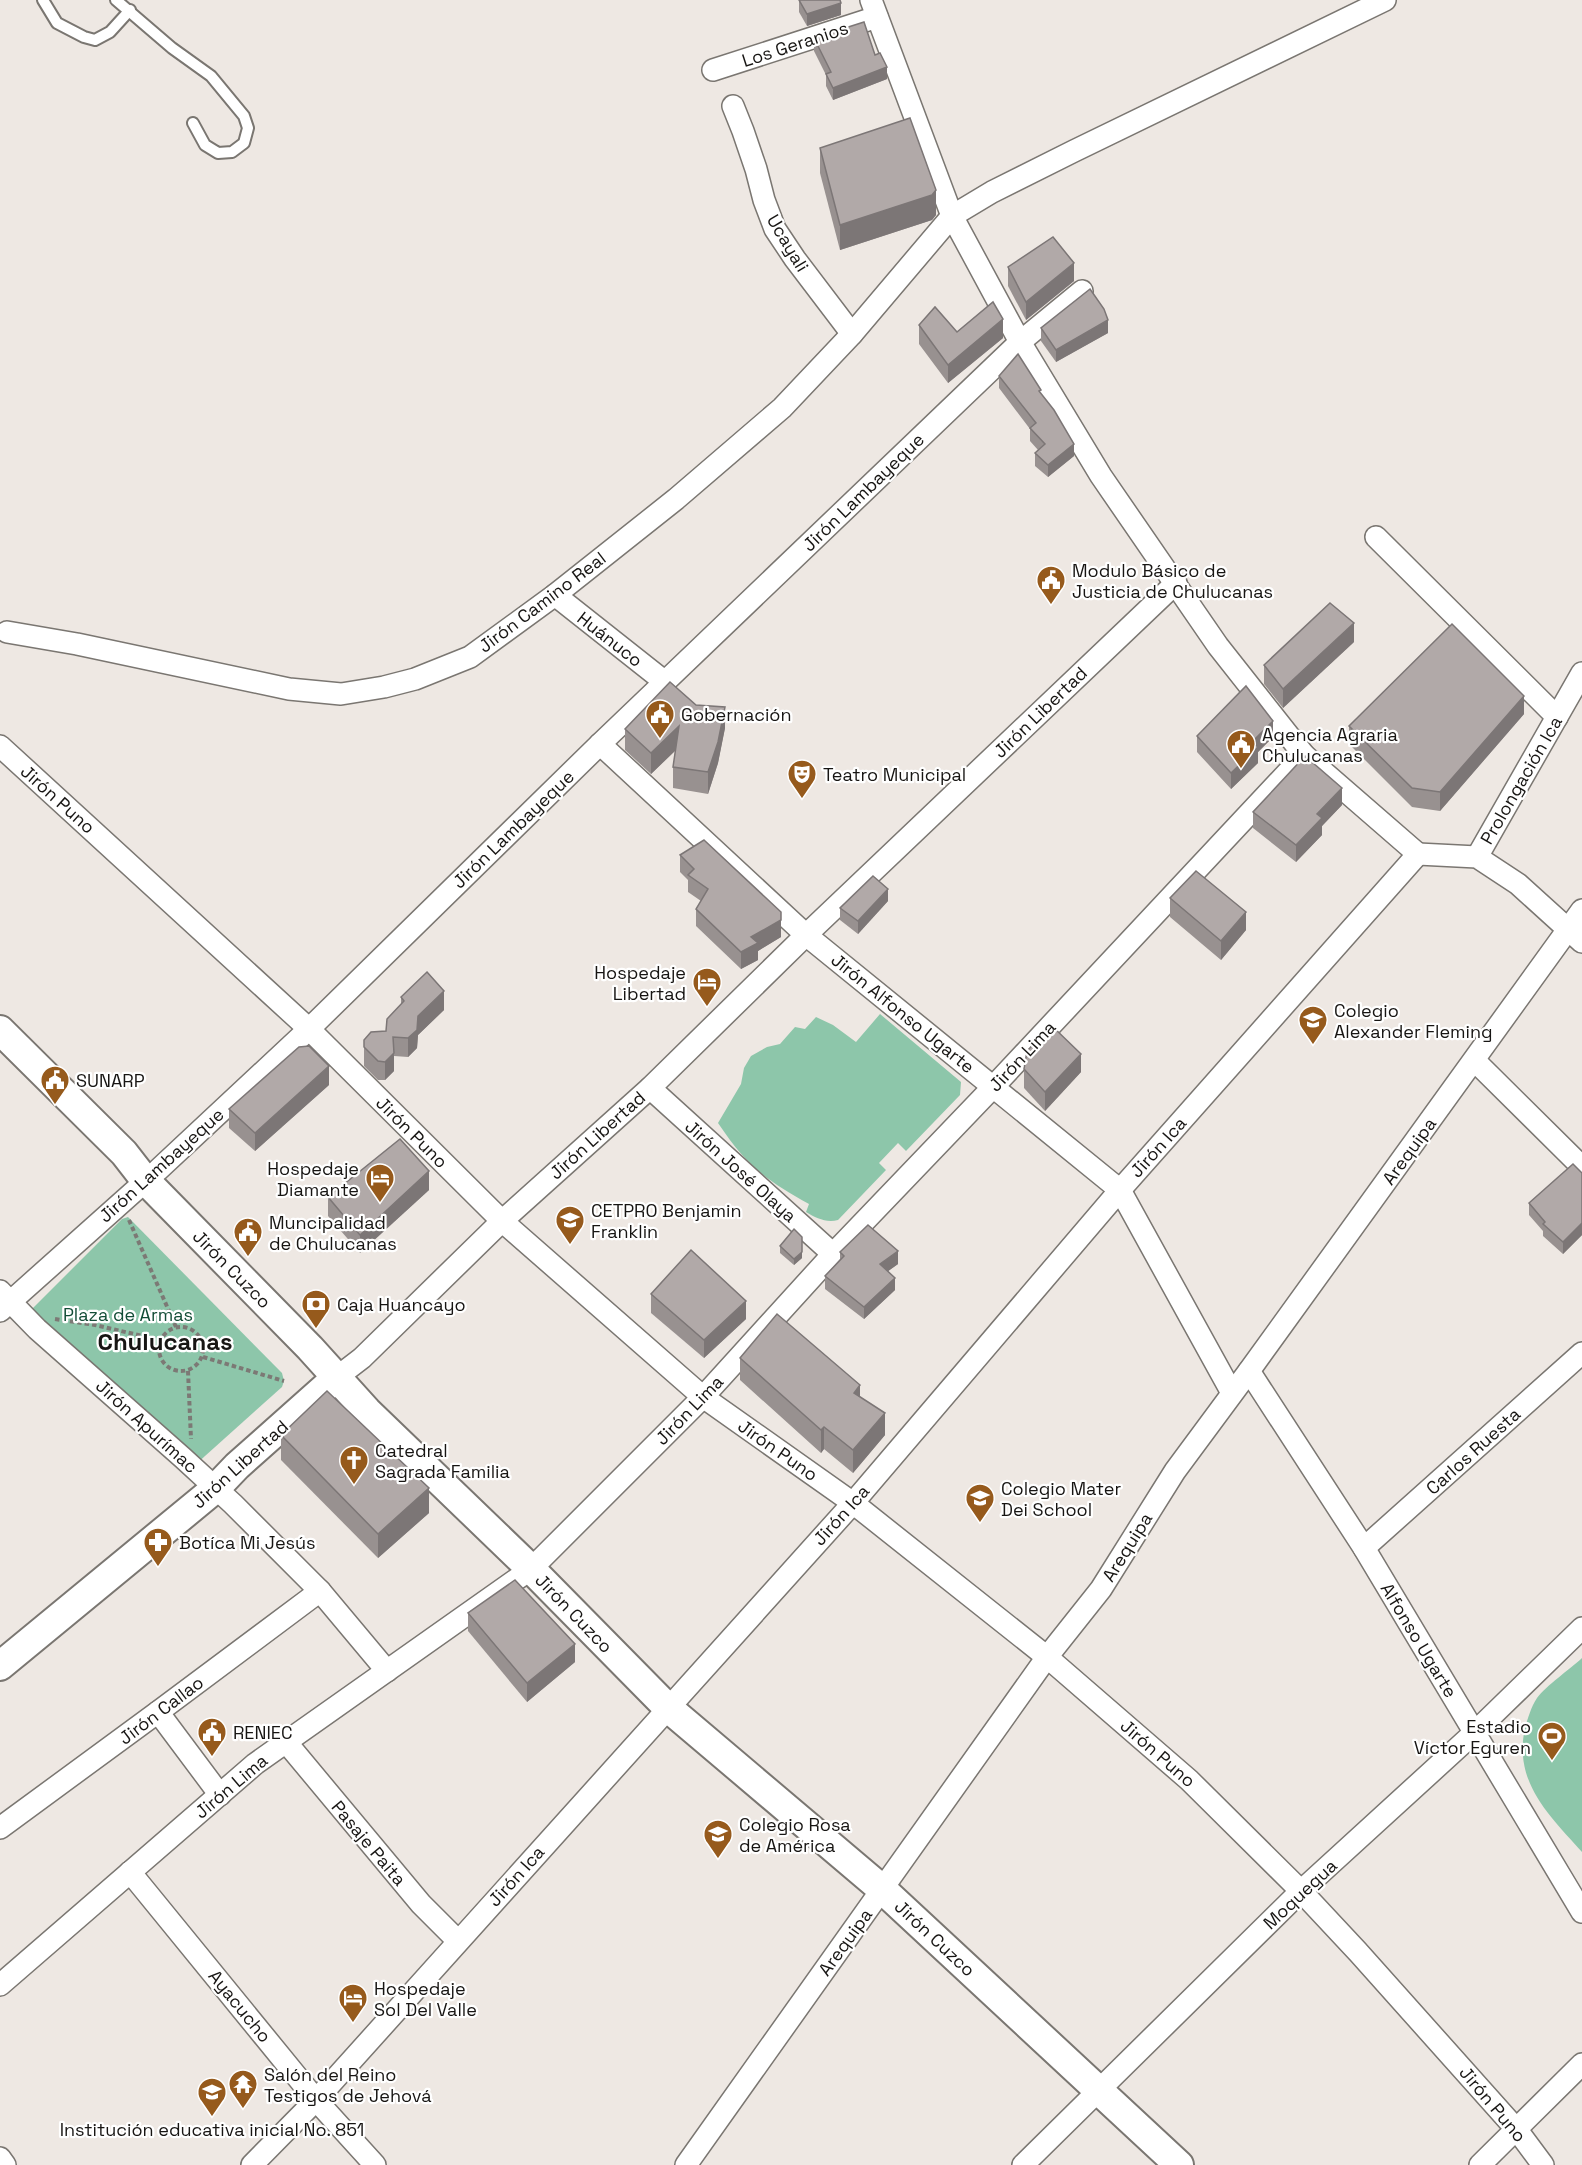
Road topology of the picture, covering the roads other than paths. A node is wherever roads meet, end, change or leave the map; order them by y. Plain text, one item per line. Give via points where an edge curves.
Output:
1 (43, 0) edge
2 (116, 0) edge
3 (1385, 0) edge
4 (874, 9) edge
5 (130, 10) junction
6 (713, 70) dead end
7 (733, 106) dead end
8 (193, 123) dead end
9 (952, 216) junction
10 (1082, 291) dead end
11 (852, 334) junction
12 (1020, 342) junction
13 (1377, 537) dead end
14 (1176, 583) junction
15 (555, 595) junction
16 (7, 632) dead end
17 (1582, 673) edge
18 (665, 682) junction
19 (1557, 717) junction
20 (600, 744) junction
21 (0, 746) edge
22 (1304, 755) junction
23 (1418, 854) junction
24 (1477, 857) junction
25 (1582, 910) edge
26 (806, 935) junction
27 (1576, 936) edge
28 (309, 1029) junction
29 (0, 1030) edge
30 (1474, 1061) junction
31 (994, 1086) junction
32 (650, 1088) junction
33 (1582, 1167) edge
34 (145, 1180) junction
35 (1120, 1190) junction
36 (502, 1221) junction
37 (833, 1254) junction
38 (3, 1302) edge
39 (1582, 1353) edge
40 (1250, 1371) junction
41 (336, 1378) junction
42 (1232, 1393) junction
43 (703, 1397) junction
44 (216, 1488) junction
45 (853, 1503) junction
46 (1364, 1548) junction
47 (531, 1569) junction
48 (320, 1591) junction
49 (1582, 1628) edge
50 (1047, 1658) junction
51 (0, 1666) edge
52 (387, 1671) junction
53 (667, 1707) junction
54 (158, 1712) junction
55 (1474, 1733) junction
56 (286, 1742) junction
57 (220, 1795) junction
58 (0, 1828) edge
59 (130, 1872) junction
60 (883, 1890) junction
61 (1301, 1891) junction
62 (1582, 1912) edge
63 (458, 1941) junction
64 (0, 1985) edge
65 (1582, 2064) edge
66 (1099, 2090) junction
67 (316, 2100) junction
68 (1517, 2130) junction
69 (0, 2158) edge
70 (5, 2165) edge
71 (252, 2165) edge
72 (375, 2165) edge
73 (686, 2165) edge
74 (1023, 2165) edge
75 (1179, 2165) edge
76 (1480, 2165) edge
77 (1543, 2165) edge

1 - 5 lane via 57,23 95,40 110,32
2 - 5 lane
3 - 9 street, Jirón Camino Real via 1074,151
4 - 6 street, Los Geranios
4 - 9 street
5 - 8 lane via 211,76 244,116 248,128 244,142 232,152 218,153 205,146
7 - 11 street, Ucayali via 776,229
9 - 11 street, Jirón Camino Real
9 - 12 street
10 - 12 street, Jirón Lambayeque
11 - 15 street, Jirón Camino Real via 782,408
12 - 14 street via 1101,476
12 - 18 street, Jirón Lambayeque
13 - 19 street
14 - 22 street via 1218,646
14 - 26 street, Jirón Libertad
15 - 16 street, Jirón Camino Real via 470,657 415,679 341,694 289,689
15 - 18 street, Huánuco
17 - 19 street, Prolongación Ica
18 - 20 street, Jirón Lambayeque
19 - 24 street, Prolongación Ica
20 - 26 street, Jirón Alfonso Ugarte
20 - 28 street, Jirón Lambayeque
21 - 28 street, Jirón Puno
22 - 23 street
22 - 31 street, Jirón Lima
23 - 24 street
23 - 35 street, Jirón Ica
24 - 27 street via 1518,884
25 - 27 street, Arequipa
26 - 31 street, Jirón Alfonso Ugarte
26 - 32 street, Jirón Libertad
27 - 30 street, Arequipa
28 - 34 street, Jirón Lambayeque
28 - 36 street, Jirón Puno
29 - 34 street, Jirón Cuzco via 124,1153
30 - 33 street
30 - 40 street, Arequipa
31 - 35 street, Jirón Alfonso Ugarte
31 - 37 street, Jirón Lima
32 - 36 street, Jirón Libertad
32 - 37 street, Jirón José Olaya
34 - 38 street, Jirón Lambayeque
34 - 41 street, Jirón Cuzco
35 - 42 street, Jirón Alfonso Ugarte
35 - 45 street, Jirón Ica
36 - 41 street, Jirón Libertad via 362,1358
36 - 43 street, Jirón Puno
37 - 43 street, Jirón Lima
38 - 44 street, Jirón Apurímac
39 - 46 street, Carlos Ruesta
40 - 42 street, Arequipa
40 - 46 street, Alfonso Ugarte
41 - 44 street, Jirón Libertad
41 - 47 street, Jirón Cuzco
42 - 50 street, Arequipa via 1174,1471 1101,1588
43 - 45 street, Jirón Puno
43 - 47 street, Jirón Lima
44 - 48 street, Jirón Apurímac
44 - 51 street, Jirón Libertad
45 - 50 street, Jirón Puno
45 - 53 street, Jirón Ica
46 - 55 street, Alfonso Ugarte
47 - 52 street, Jirón Lima
47 - 53 street, Jirón Cuzco
48 - 52 street, Jirón Apurímac
48 - 54 street, Jirón Callao
49 - 55 street, Moquegua
50 - 60 street, Arequipa
50 - 61 street, Jirón Puno via 1189,1780
52 - 56 street, Jirón Lima
53 - 60 street, Jirón Cuzco
53 - 63 street, Jirón Ica
54 - 57 street
54 - 58 street, Jirón Callao
55 - 61 street, Moquegua
55 - 62 street, Alfonso Ugarte
56 - 57 street, Jirón Lima
56 - 63 street, Pasaje Paita via 363,1837
57 - 59 street, Jirón Lima
59 - 64 street, Jirón Lima
59 - 67 street, Ayacucho
60 - 66 street, Jirón Cuzco
60 - 73 street, Arequipa
61 - 66 street, Moquegua
61 - 68 street, Jirón Puno
63 - 67 street, Jirón Ica
65 - 68 street
66 - 74 street, Moquegua
66 - 75 street, Jirón Cuzco
67 - 71 street, Jirón Ica
67 - 72 street, Ayacucho
68 - 76 street
68 - 77 street, Jirón Puno
69 - 70 street

